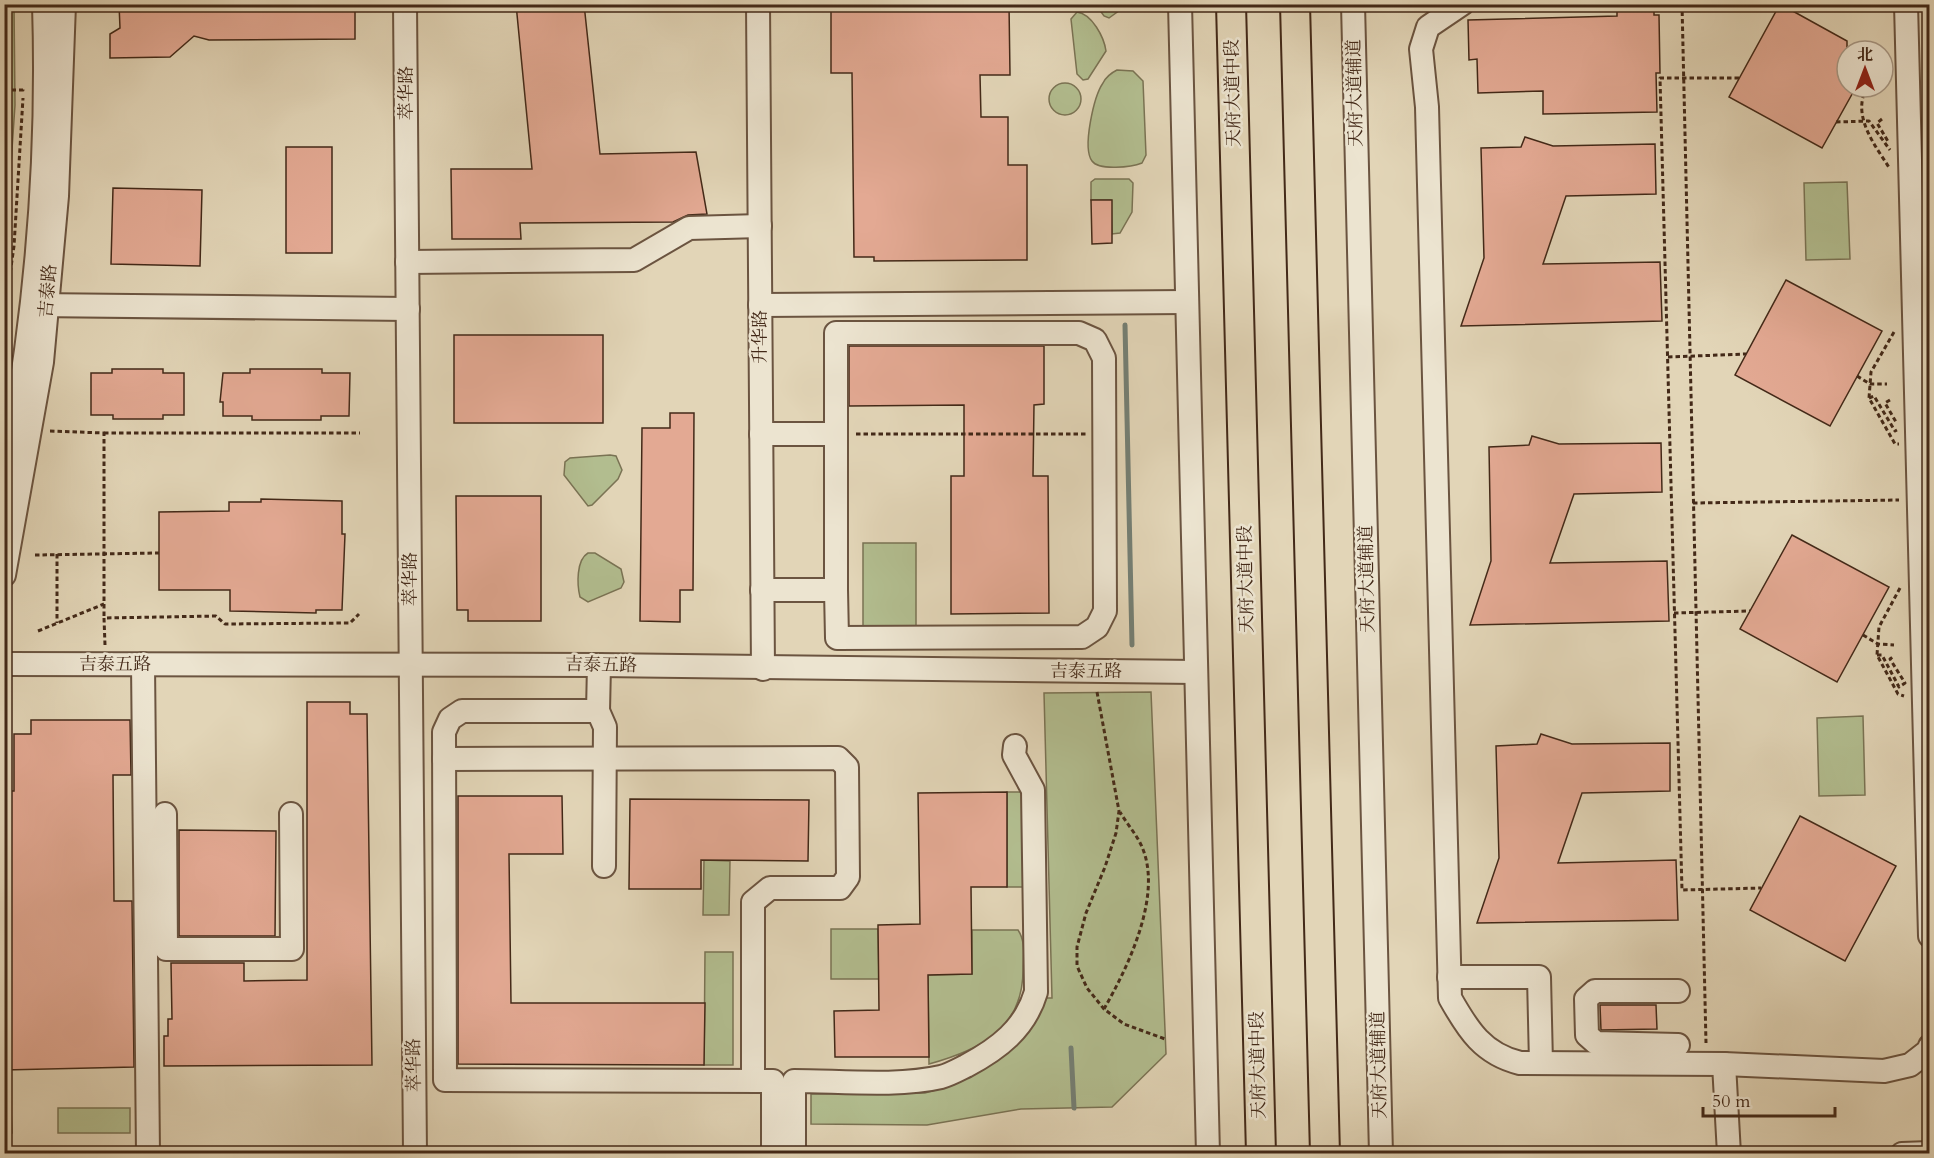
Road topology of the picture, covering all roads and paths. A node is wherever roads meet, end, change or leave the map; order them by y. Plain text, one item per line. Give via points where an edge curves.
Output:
1 (44, 4) edge
2 (64, 4) edge
3 (405, 4) edge
4 (758, 4) edge
5 (1180, 4) edge
6 (1231, 4) edge
7 (1295, 4) edge
8 (1353, 4) edge
9 (1462, 4) edge
10 (1682, 4) edge
11 (1906, 4) edge
12 (1739, 78) dead end
13 (23, 80) dead end
14 (4, 90) edge
15 (23, 90) junction
16 (1863, 99) edge
17 (1882, 119) dead end
18 (1863, 121) junction
19 (1836, 122) dead end
20 (1910, 170) junction
21 (760, 226) junction
22 (407, 262) junction
23 (1187, 302) junction
24 (760, 304) junction
25 (39, 305) junction
26 (408, 309) junction
27 (4, 317) edge
28 (1913, 325) junction
29 (1746, 354) dead end
30 (1668, 357) junction
31 (1857, 376) dead end
32 (1870, 384) junction
33 (1887, 384) dead end
34 (1869, 398) junction
35 (1890, 400) dead end
36 (30, 430) junction
37 (104, 433) junction
38 (360, 433) dead end
39 (761, 434) junction
40 (836, 434) junction
41 (1104, 434) junction
42 (1915, 445) junction
43 (10, 489) edge
44 (1917, 500) junction
45 (1694, 503) junction
46 (159, 553) dead end
47 (57, 554) junction
48 (104, 554) junction
49 (35, 555) dead end
50 (1919, 573) junction
51 (4, 574) edge
52 (762, 590) junction
53 (836, 590) junction
54 (104, 604) junction
55 (1750, 611) dead end
56 (1674, 613) junction
57 (359, 614) dead end
58 (104, 618) junction
59 (57, 623) junction
60 (38, 631) dead end
61 (1863, 635) dead end
62 (1878, 644) junction
63 (1894, 645) dead end
64 (105, 654) dead end
65 (1878, 655) junction
66 (1894, 656) dead end
67 (4, 664) edge
68 (143, 664) junction
69 (411, 665) junction
70 (599, 665) junction
71 (763, 669) junction
72 (1197, 672) junction
73 (1097, 692) dead end
74 (1922, 703) junction
75 (598, 711) junction
76 (1015, 746) dead end
77 (444, 759) junction
78 (605, 759) junction
79 (1119, 811) junction
80 (165, 814) dead end
81 (291, 814) dead end
82 (604, 866) dead end
83 (1761, 888) dead end
84 (1929, 936) edge
85 (1449, 977) junction
86 (1677, 991) dead end
87 (1104, 1009) junction
88 (1165, 1039) dead end
89 (1678, 1045) dead end
90 (1929, 1046) edge
91 (1541, 1063) junction
92 (1715, 1064) junction
93 (753, 1081) junction
94 (1929, 1153) edge
95 (148, 1154) edge
96 (415, 1154) edge
97 (773, 1154) edge
98 (794, 1154) edge
99 (1208, 1154) edge
100 (1261, 1154) edge
101 (1324, 1154) edge
102 (1381, 1154) edge
103 (1728, 1154) edge
104 (1902, 1154) edge

1 - 25 street, 吉泰路
2 - 25 street, 吉泰路 via 57,196
3 - 22 street, 萃华路
4 - 21 street, 升华路
5 - 23 street
6 - 100 main road, 天府大道中段
7 - 101 main road
8 - 102 street, 天府大道辅道
9 - 85 street via 1428,27 1421,49 1427,107
10 - 45 path
11 - 20 street
12 - 30 path, bridge via 1660,78
13 - 15 path
14 - 15 path
15 - 27 path via 14,246
16 - 18 path
17 - 18 path via 1877,123 1892,149 1888,151 1869,121
18 - 19 path
18 - 20 path via 1890,170
20 - 28 street
21 - 22 street via 689,228 634,260
21 - 24 street, 升华路
22 - 26 street, 萃华路
23 - 24 street
23 - 72 street
24 - 39 street, 升华路
25 - 26 street
25 - 36 street, 吉泰路 via 42,362
25 - 43 street, 吉泰路 via 23,372
26 - 69 street, 萃华路
28 - 32 path via 1895,329 1871,372
28 - 42 street
29 - 30 path, bridge
30 - 56 path, bridge
31 - 32 path
32 - 33 path
32 - 34 path
34 - 35 path via 1874,396 1895,431 1899,428 1885,403
34 - 42 path via 1895,444
36 - 37 path
36 - 43 street, 吉泰路
37 - 38 path
37 - 48 path
39 - 40 street
39 - 52 street, 升华路
40 - 41 path
40 - 41 street via 836,333 1079,333 1095,340 1104,358
40 - 53 street
41 - 53 street via 1105,611 1091,633 1082,637 837,638
42 - 44 street
43 - 51 street, 吉泰路
44 - 45 path
44 - 50 street
45 - 92 path
46 - 48 path
47 - 48 path
47 - 49 path
47 - 59 path
48 - 54 path
50 - 62 path via 1901,586 1880,627
50 - 74 street
52 - 53 street
52 - 71 street, 升华路
54 - 58 path
54 - 59 path
55 - 56 path, bridge
56 - 83 path, bridge via 1682,890
57 - 58 path via 350,623 225,624 216,616
58 - 64 path
59 - 60 path
61 - 62 path
62 - 63 path
62 - 65 path
65 - 66 path via 1899,687 1905,683 1890,659
65 - 74 path via 1898,694
67 - 68 street, 吉泰五路
68 - 69 street, 吉泰五路
68 - 95 street
69 - 70 street, 吉泰五路
69 - 96 street, 萃华路
70 - 71 street, 吉泰五路
70 - 75 street
71 - 72 street, 吉泰五路
72 - 99 street
73 - 79 path
74 - 84 street
75 - 77 street via 462,711 450,719 444,732
75 - 78 street via 605,727
76 - 98 street via 1014,756 1033,790 1036,992 1031,1008 1008,1039 944,1077 921,1081 794,1081
77 - 78 street
77 - 93 street via 445,1080
78 - 82 street
78 - 93 street via 838,758 847,767 848,877 840,888 770,888 753,902
79 - 87 path via 1116,833 1077,947 1077,966 1087,988
79 - 87 path via 1142,847 1148,868 1148,890 1124,974
80 - 81 street via 166,949 292,949
85 - 91 street via 1449,998 1487,1049 1520,1063
85 - 91 street via 1539,976
86 - 89 street via 1595,991 1586,999 1587,1035 1596,1043
87 - 88 path via 1124,1024
90 - 92 street via 1910,1065 1884,1071
91 - 92 street
92 - 103 street
93 - 97 street via 773,1081
94 - 104 street

